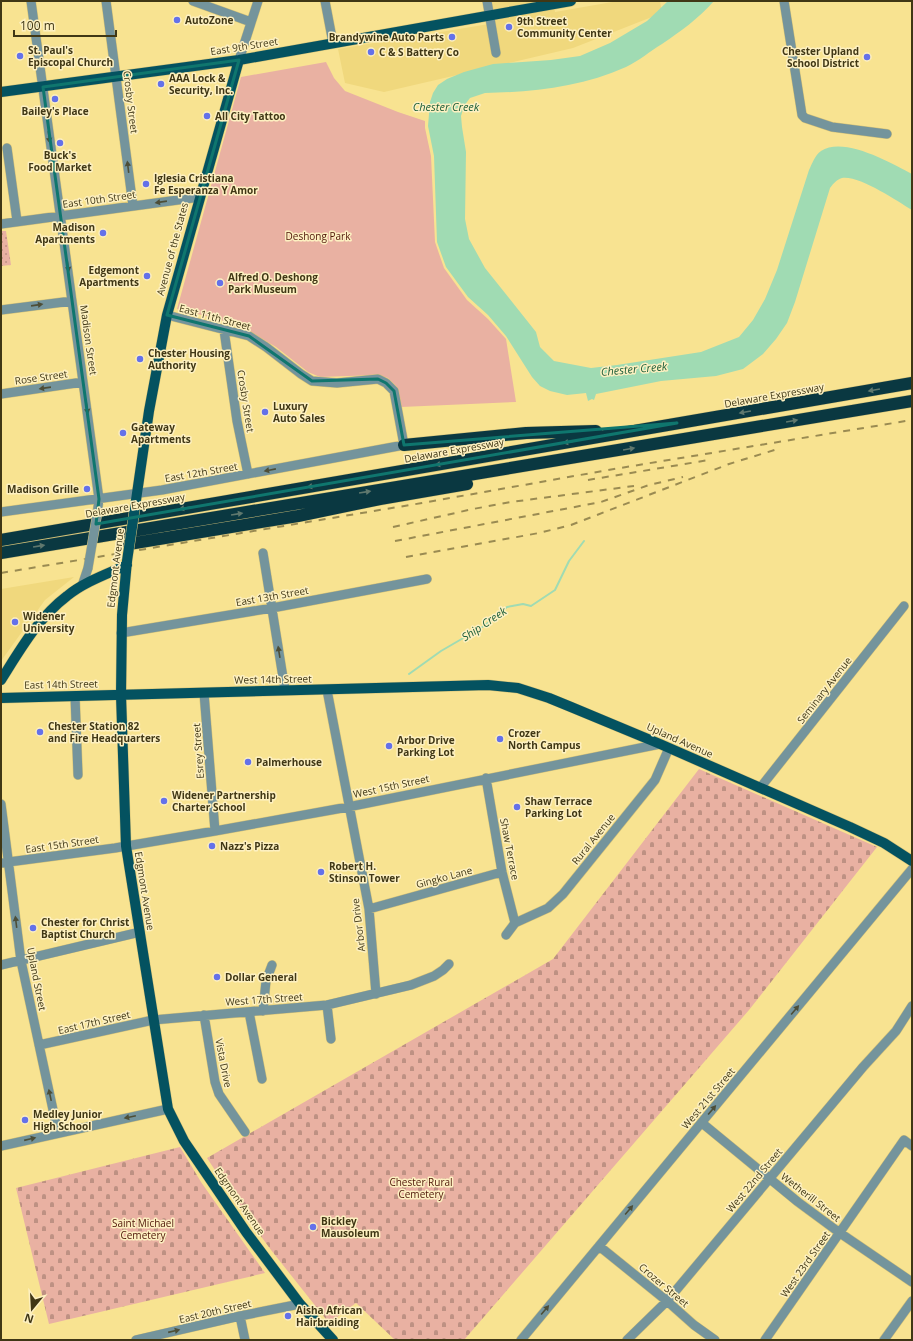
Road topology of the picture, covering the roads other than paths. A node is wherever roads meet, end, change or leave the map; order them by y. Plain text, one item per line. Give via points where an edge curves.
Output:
1 (31, 1) edge
2 (106, 1) edge
3 (193, 1) edge
4 (258, 1) edge
5 (325, 1) edge
6 (487, 1) edge
7 (571, 1) edge
8 (784, 1) edge
9 (489, 16) junction
10 (251, 22) junction
11 (333, 43) junction
12 (496, 54) dead end
13 (239, 60) junction
14 (116, 77) junction
15 (43, 87) junction
16 (1, 92) edge
17 (887, 134) dead end
18 (7, 148) dead end
19 (200, 197) junction
20 (133, 206) junction
21 (61, 216) junction
22 (17, 222) junction
23 (1, 224) edge
24 (72, 300) junction
25 (1, 310) edge
26 (167, 315) junction
27 (224, 330) junction
28 (83, 382) junction
29 (912, 383) edge
30 (152, 391) joint
31 (1, 394) edge
32 (912, 401) edge
33 (676, 424) junction
34 (404, 445) junction
35 (590, 455) junction
36 (248, 474) junction
37 (138, 494) junction
38 (100, 499) junction
39 (1, 512) edge
40 (1, 540) edge
41 (129, 544) junction
42 (1, 553) edge
43 (262, 553) dead end
44 (127, 563) junction
45 (427, 579) dead end
46 (82, 586) junction
47 (904, 606) dead end
48 (272, 608) junction
49 (121, 633) junction
50 (1, 680) edge
51 (427, 687) joint
52 (285, 690) junction
53 (327, 690) junction
54 (204, 693) junction
55 (121, 695) junction
56 (75, 696) junction
57 (1, 698) edge
58 (665, 746) junction
59 (78, 776) dead end
60 (486, 778) junction
61 (760, 788) junction
62 (1, 804) edge
63 (348, 807) junction
64 (215, 832) junction
65 (126, 846) junction
66 (912, 861) edge
67 (5, 863) edge
68 (912, 869) edge
69 (502, 872) junction
70 (369, 909) junction
71 (515, 923) junction
72 (140, 932) junction
73 (506, 935) dead end
74 (20, 961) junction
75 (449, 964) dead end
76 (1, 965) edge
77 (272, 965) dead end
78 (376, 994) junction
79 (327, 1005) junction
80 (912, 1006) edge
81 (264, 1011) junction
82 (249, 1012) junction
83 (204, 1014) junction
84 (912, 1018) edge
85 (153, 1020) junction
86 (896, 1031) junction
87 (331, 1039) dead end
88 (40, 1045) junction
89 (262, 1079) dead end
90 (168, 1109) junction
91 (702, 1123) junction
92 (245, 1132) dead end
93 (58, 1133) junction
94 (1, 1146) edge
95 (912, 1146) edge
96 (770, 1179) junction
97 (840, 1233) junction
98 (599, 1246) junction
99 (912, 1282) edge
100 (667, 1301) junction
101 (912, 1301) edge
102 (300, 1304) junction
103 (240, 1316) junction
104 (136, 1340) edge
105 (245, 1340) edge
106 (333, 1340) edge
107 (520, 1340) edge
108 (627, 1340) edge
109 (715, 1340) edge
110 (765, 1340) edge
111 (884, 1340) edge

1 - 15 street, Madison Street
2 - 14 street, Crosby Street
3 - 10 street
4 - 10 street, Avenue of the States
5 - 11 street
6 - 9 street
7 - 9 main road, East 9th Street
8 - 17 street via 802,115 832,127
9 - 11 main road, East 9th Street
9 - 12 street
10 - 13 street, Avenue of the States
11 - 13 main road, East 9th Street
13 - 14 main road, East 9th Street
13 - 19 main road, Avenue of the States
14 - 15 main road, East 9th Street
20 -> 14 street, Crosby Street
15 - 16 main road, East 9th Street
15 -> 21 street, Madison Street
18 - 22 street
19 -> 20 street, East 10th Street
19 - 26 main road, Avenue of the States
20 - 21 street, East 10th Street
21 - 22 street, East 10th Street
21 -> 24 street, Madison Street
22 - 23 street, East 10th Street
25 -> 24 street
24 - 28 street, Madison Street
26 - 27 street, East 11th Street
26 - 30 main road, Avenue of the States
27 - 34 street, East 11th Street via 249,336 312,381 378,379 386,383 394,391
27 - 36 street, Crosby Street via 237,421
28 -> 31 street, Rose Street
28 -> 38 street, Madison Street
29 -> 33 highway, Delaware Expressway
30 - 37 main road, Edgmont Avenue
35 -> 32 highway
33 - 34 highway
33 -> 40 highway, Delaware Expressway
34 -> 36 street, East 12th Street
35 - 41 highway via 529,473
42 -> 35 highway
36 - 37 street, East 12th Street
37 - 38 street, East 12th Street
37 - 41 main road, Edgmont Avenue, bridge
38 - 39 street, East 12th Street
38 - 46 street, Madison Street, bridge via 88,568
41 - 44 main road, Edgmont Avenue, bridge
43 - 48 street
44 - 46 main road
44 - 49 main road, Edgmont Avenue
45 - 48 street, East 13th Street
46 - 50 main road via 67,596 44,618
47 - 61 street, Seminary Avenue
48 - 49 street, East 13th Street
52 -> 48 street
49 - 55 main road, Edgmont Avenue
51 - 53 main road, West 14th Street
51 - 58 main road, Upland Avenue via 488,685 518,688 549,698
52 - 53 main road, West 14th Street
52 - 54 main road, West 14th Street
53 - 63 street, Arbor Drive
54 - 55 main road, West 14th Street
54 - 64 street, Esrey Street
55 - 56 main road, East 14th Street
55 - 65 main road, Edgmont Avenue
56 - 57 main road, East 14th Street
56 - 59 street
58 - 60 street, West 15th Street
58 - 61 main road, Upland Avenue
58 - 71 street, Rural Avenue via 655,780 563,894 548,908
60 - 63 street, West 15th Street
60 - 69 street, Shaw Terrace
61 - 66 main road, Upland Avenue via 864,834
62 - 67 street, Upland Street
63 - 64 street, West 15th Street
63 - 70 street, Arbor Drive
64 - 65 street, West 15th Street
65 - 67 street, East 15th Street
65 - 72 main road, Edgmont Avenue
74 -> 67 street, Upland Street
91 -> 68 street, West 21st Street
69 - 70 street, Gingko Lane
69 - 71 street, Shaw Terrace
70 - 78 street, Arbor Drive
71 - 73 street
72 - 74 street
72 - 85 main road, Edgmont Avenue
74 - 76 street
74 - 88 street, Upland Street
75 - 78 street, West 17th Street via 434,976
77 - 81 street via 266,981
78 - 79 street, West 17th Street
79 - 81 street, West 17th Street
79 - 87 street
80 - 86 street, West 22nd Street
81 - 82 street, West 17th Street
82 - 83 street, West 17th Street
82 - 89 street
83 - 85 street, West 17th Street
83 - 92 street, Vista Drive via 219,1094
84 - 86 street, West 22nd Street
85 - 88 street, East 17th Street
85 - 90 main road, Edgmont Avenue
86 - 96 street, West 22nd Street
93 -> 88 street, Upland Street
90 -> 93 street
90 - 102 main road, Edgmont Avenue via 184,1142
91 - 96 street, Wetherill Street
98 -> 91 street, West 21st Street
94 -> 93 street
95 - 97 street, West 23rd Street via 904,1140
96 - 97 street, Wetherill Street
96 - 100 street, West 22nd Street
97 - 99 street, Wetherill Street
97 - 110 street, West 23rd Street
98 - 100 street, Crozer Street
107 -> 98 street, West 21st Street
100 - 108 street, West 22nd Street
100 - 109 street, Crozer Street
101 - 111 street
102 - 103 street, East 20th Street
102 - 106 main road, Edgmont Avenue
104 -> 103 street, East 20th Street
103 - 105 street

